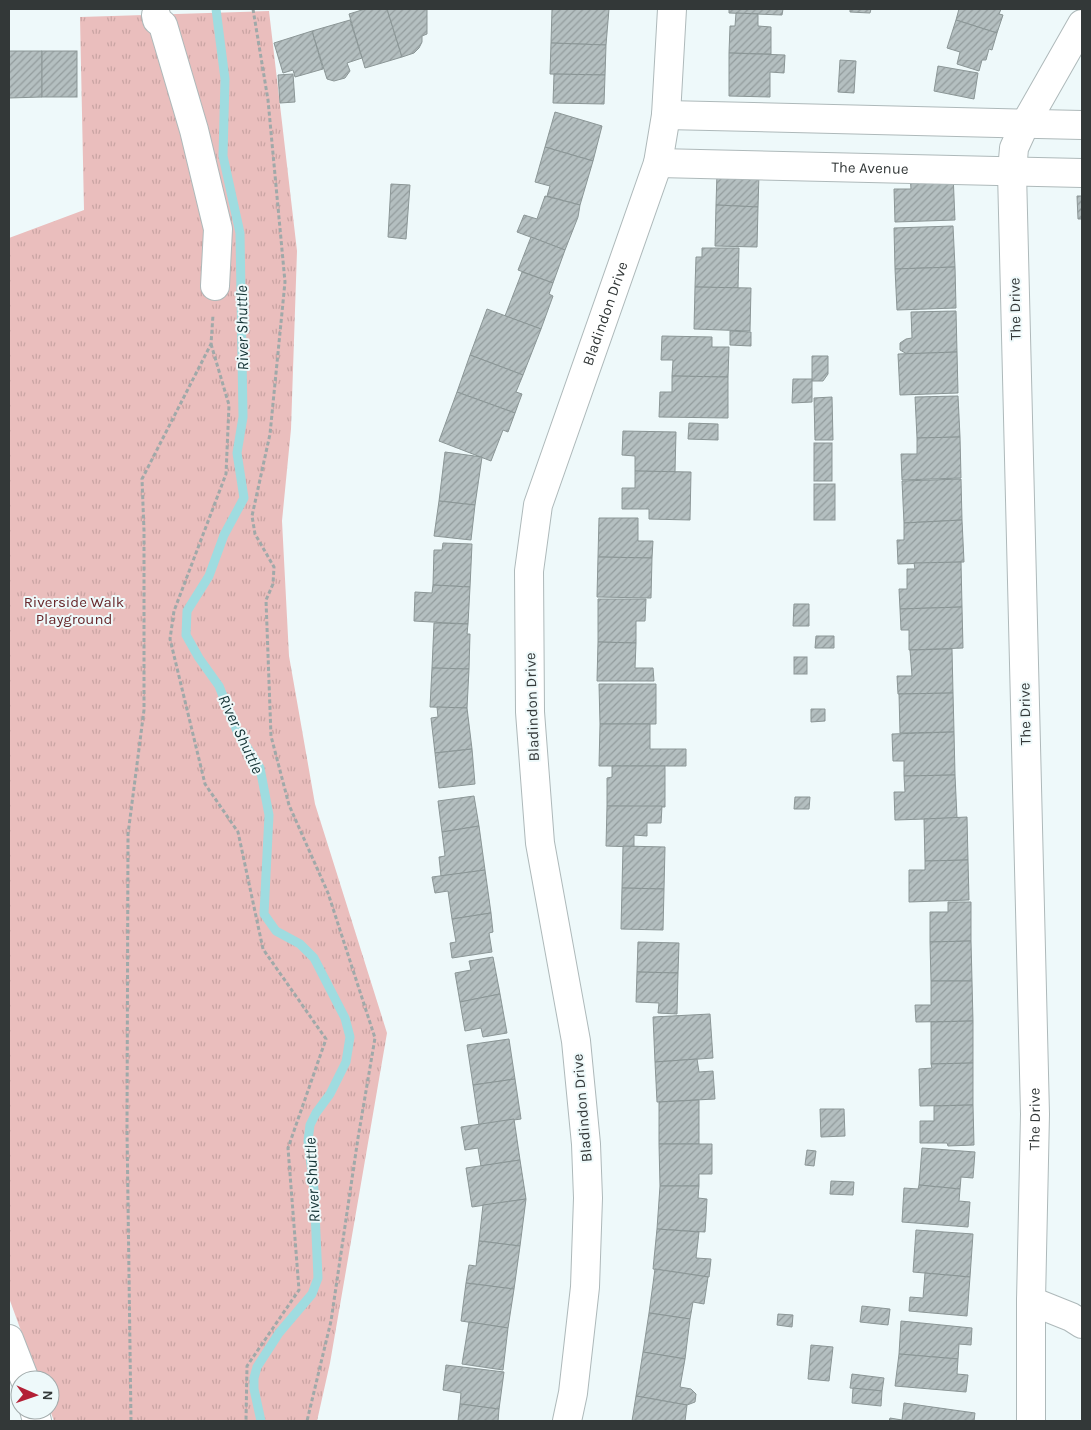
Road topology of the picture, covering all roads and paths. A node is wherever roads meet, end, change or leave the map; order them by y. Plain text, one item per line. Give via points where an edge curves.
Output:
1 (253, 9) edge
2 (672, 9) edge
3 (159, 16) edge
4 (1082, 24) edge
5 (666, 114) junction
6 (1024, 124) junction
7 (1082, 125) edge
8 (658, 164) junction
9 (1012, 172) junction
10 (1082, 173) edge
11 (215, 286) joint
12 (211, 344) junction
13 (1031, 1301) junction
14 (1082, 1324) edge
15 (9, 1339) edge
16 (21, 1370) edge
17 (131, 1421) edge
18 (246, 1421) edge
19 (307, 1421) edge
20 (567, 1421) edge
21 (1031, 1421) edge

1 - 19 path via 268,100 285,282 270,434 252,516 255,534 274,566 273,584 266,600 271,736 289,805 328,893 375,1038 331,1321
2 - 5 street, Bladindon Drive
3 - 11 street via 194,130 218,230
4 - 6 street, The Drive
5 - 6 street
5 - 8 street, Bladindon Drive
6 - 7 street
6 - 9 street, The Drive via 1014,148
8 - 9 street, The Avenue
8 - 20 street, Bladindon Drive via 538,505 529,571 530,712 540,843 576,1042 586,1144 588,1198 584,1287
9 - 10 street, The Avenue
9 - 13 street, The Drive via 1035,1114
11 - 12 path
12 - 17 path via 142,479 144,710 128,834 127,1130
12 - 18 path via 229,406 226,474 174,611 170,639 205,784 238,832 263,949 326,1040 288,1148 299,1290 247,1366
13 - 14 street
13 - 21 street, The Drive
15 - 16 street

